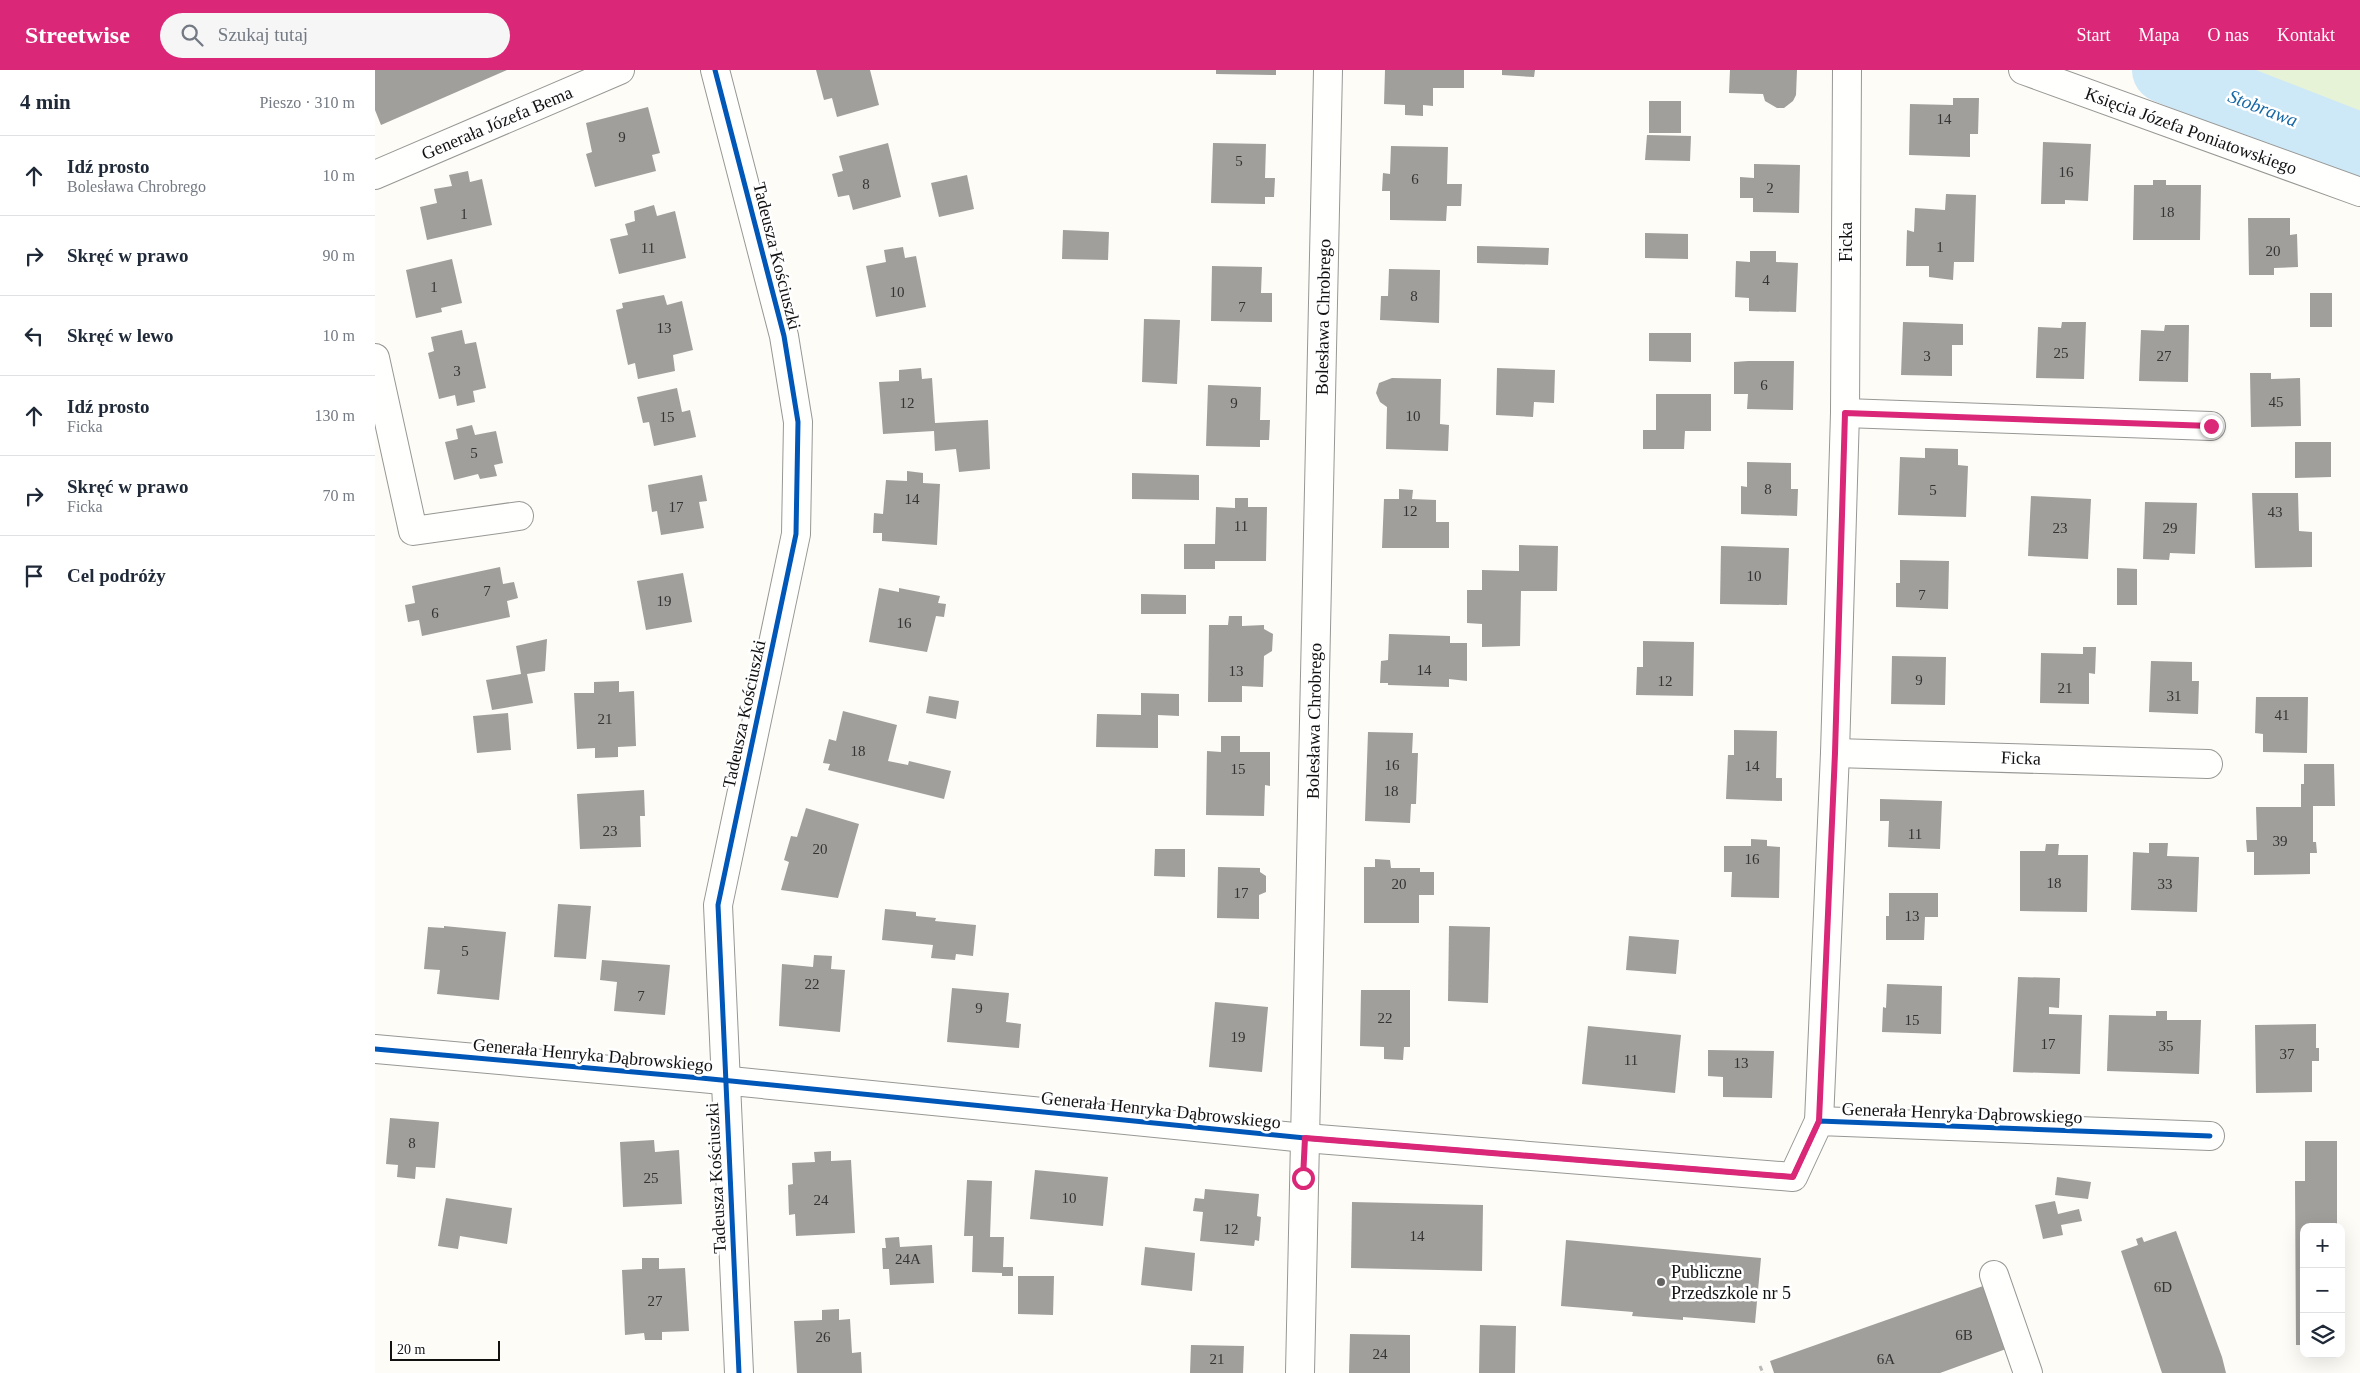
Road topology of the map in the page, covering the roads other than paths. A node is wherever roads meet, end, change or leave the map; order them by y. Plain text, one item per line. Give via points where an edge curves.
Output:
1 (620, 70) edge
2 (715, 70) edge
3 (1328, 70) edge
4 (1847, 70) edge
5 (2023, 70) edge
6 (375, 175) edge
7 (2360, 192) edge
8 (375, 358) edge
9 (1845, 413) junction
10 (2211, 426) dead end
11 (519, 516) dead end
12 (1835, 753) junction
13 (2208, 764) dead end
14 (375, 1049) edge
15 (726, 1081) junction
16 (1819, 1121) junction
17 (2210, 1136) dead end
18 (1305, 1138) junction
19 (1995, 1275) dead end
20 (739, 1373) edge
21 (1300, 1373) edge
22 (2028, 1373) edge

1 - 6 street, Generała Józefa Bema
2 - 15 street, Tadeusza Kościuszki via 784,336 798,422 796,534 718,905
3 - 18 street, Bolesława Chrobrego
4 - 9 street, Ficka
5 - 7 street, Księcia Józefa Poniatowskiego
8 - 11 street via 413,531
9 - 10 street
9 - 12 street, Ficka
12 - 13 street, Ficka
12 - 16 street, Ficka
14 - 15 street, Generała Henryka Dąbrowskiego
15 - 18 street, Generała Henryka Dąbrowskiego
15 - 20 street, Tadeusza Kościuszki
16 - 17 street, Generała Henryka Dąbrowskiego
16 - 18 street, Generała Henryka Dąbrowskiego via 1793,1177
18 - 21 street, Bolesława Chrobrego
19 - 22 street

